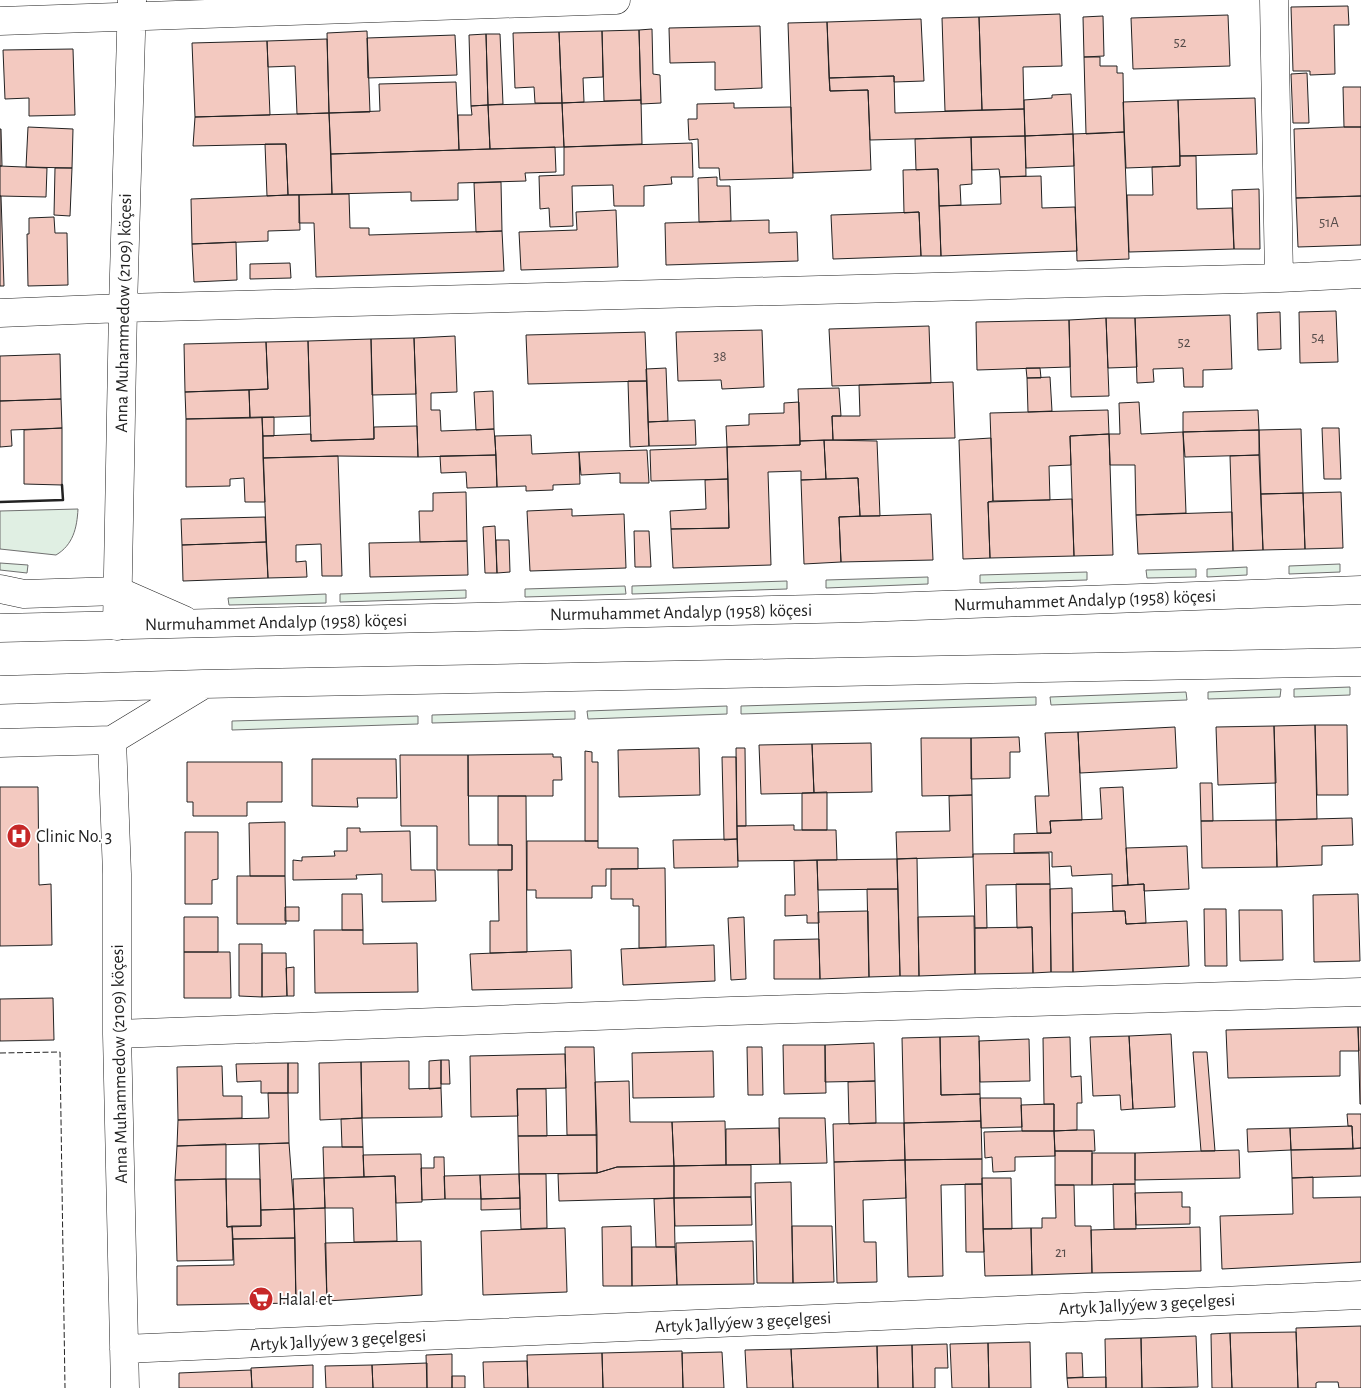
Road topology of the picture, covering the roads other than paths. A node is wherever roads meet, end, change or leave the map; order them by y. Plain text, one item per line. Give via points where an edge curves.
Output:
1 (616, 0) edge
2 (1274, 0) edge
3 (132, 8) edge
4 (0, 21) edge
5 (1361, 274) edge
6 (1279, 278) junction
7 (122, 308) junction
8 (0, 313) edge
9 (0, 589) edge
10 (1361, 590) edge
11 (118, 591) junction
12 (192, 623) junction
13 (117, 626) junction
14 (0, 628) edge
15 (1361, 662) edge
16 (203, 684) junction
17 (11, 690) edge
18 (0, 706) edge
19 (112, 740) junction
20 (0, 743) edge
21 (1361, 992) edge
22 (117, 1034) junction
23 (1361, 1294) edge
24 (124, 1350) junction
25 (125, 1388) edge

1 - 3 street
2 - 6 street
3 - 4 street
3 - 7 street, Anna Muhammedow (2109) köçesi
5 - 6 street
6 - 7 street
7 - 8 street
7 - 11 street, Anna Muhammedow (2109) köçesi
9 - 11 street via 24,594
10 - 12 street, Nurmuhammet Andalyp (1958) köçesi via 860,608
11 - 12 street
11 - 13 street, Anna Muhammedow (2109) köçesi
12 - 13 street, Nurmuhammet Andalyp (1958) köçesi
13 - 14 street, Nurmuhammet Andalyp (1958) köçesi
15 - 16 street
16 - 17 street
16 - 19 street
17 - 18 street
19 - 20 street
19 - 22 street, Anna Muhammedow (2109) köçesi via 117,874
21 - 22 street
22 - 24 street, Anna Muhammedow (2109) köçesi
23 - 24 street, Artyk Jallyýew 3 geçelgesi
24 - 25 street, Anna Muhammedow (2109) köçesi

